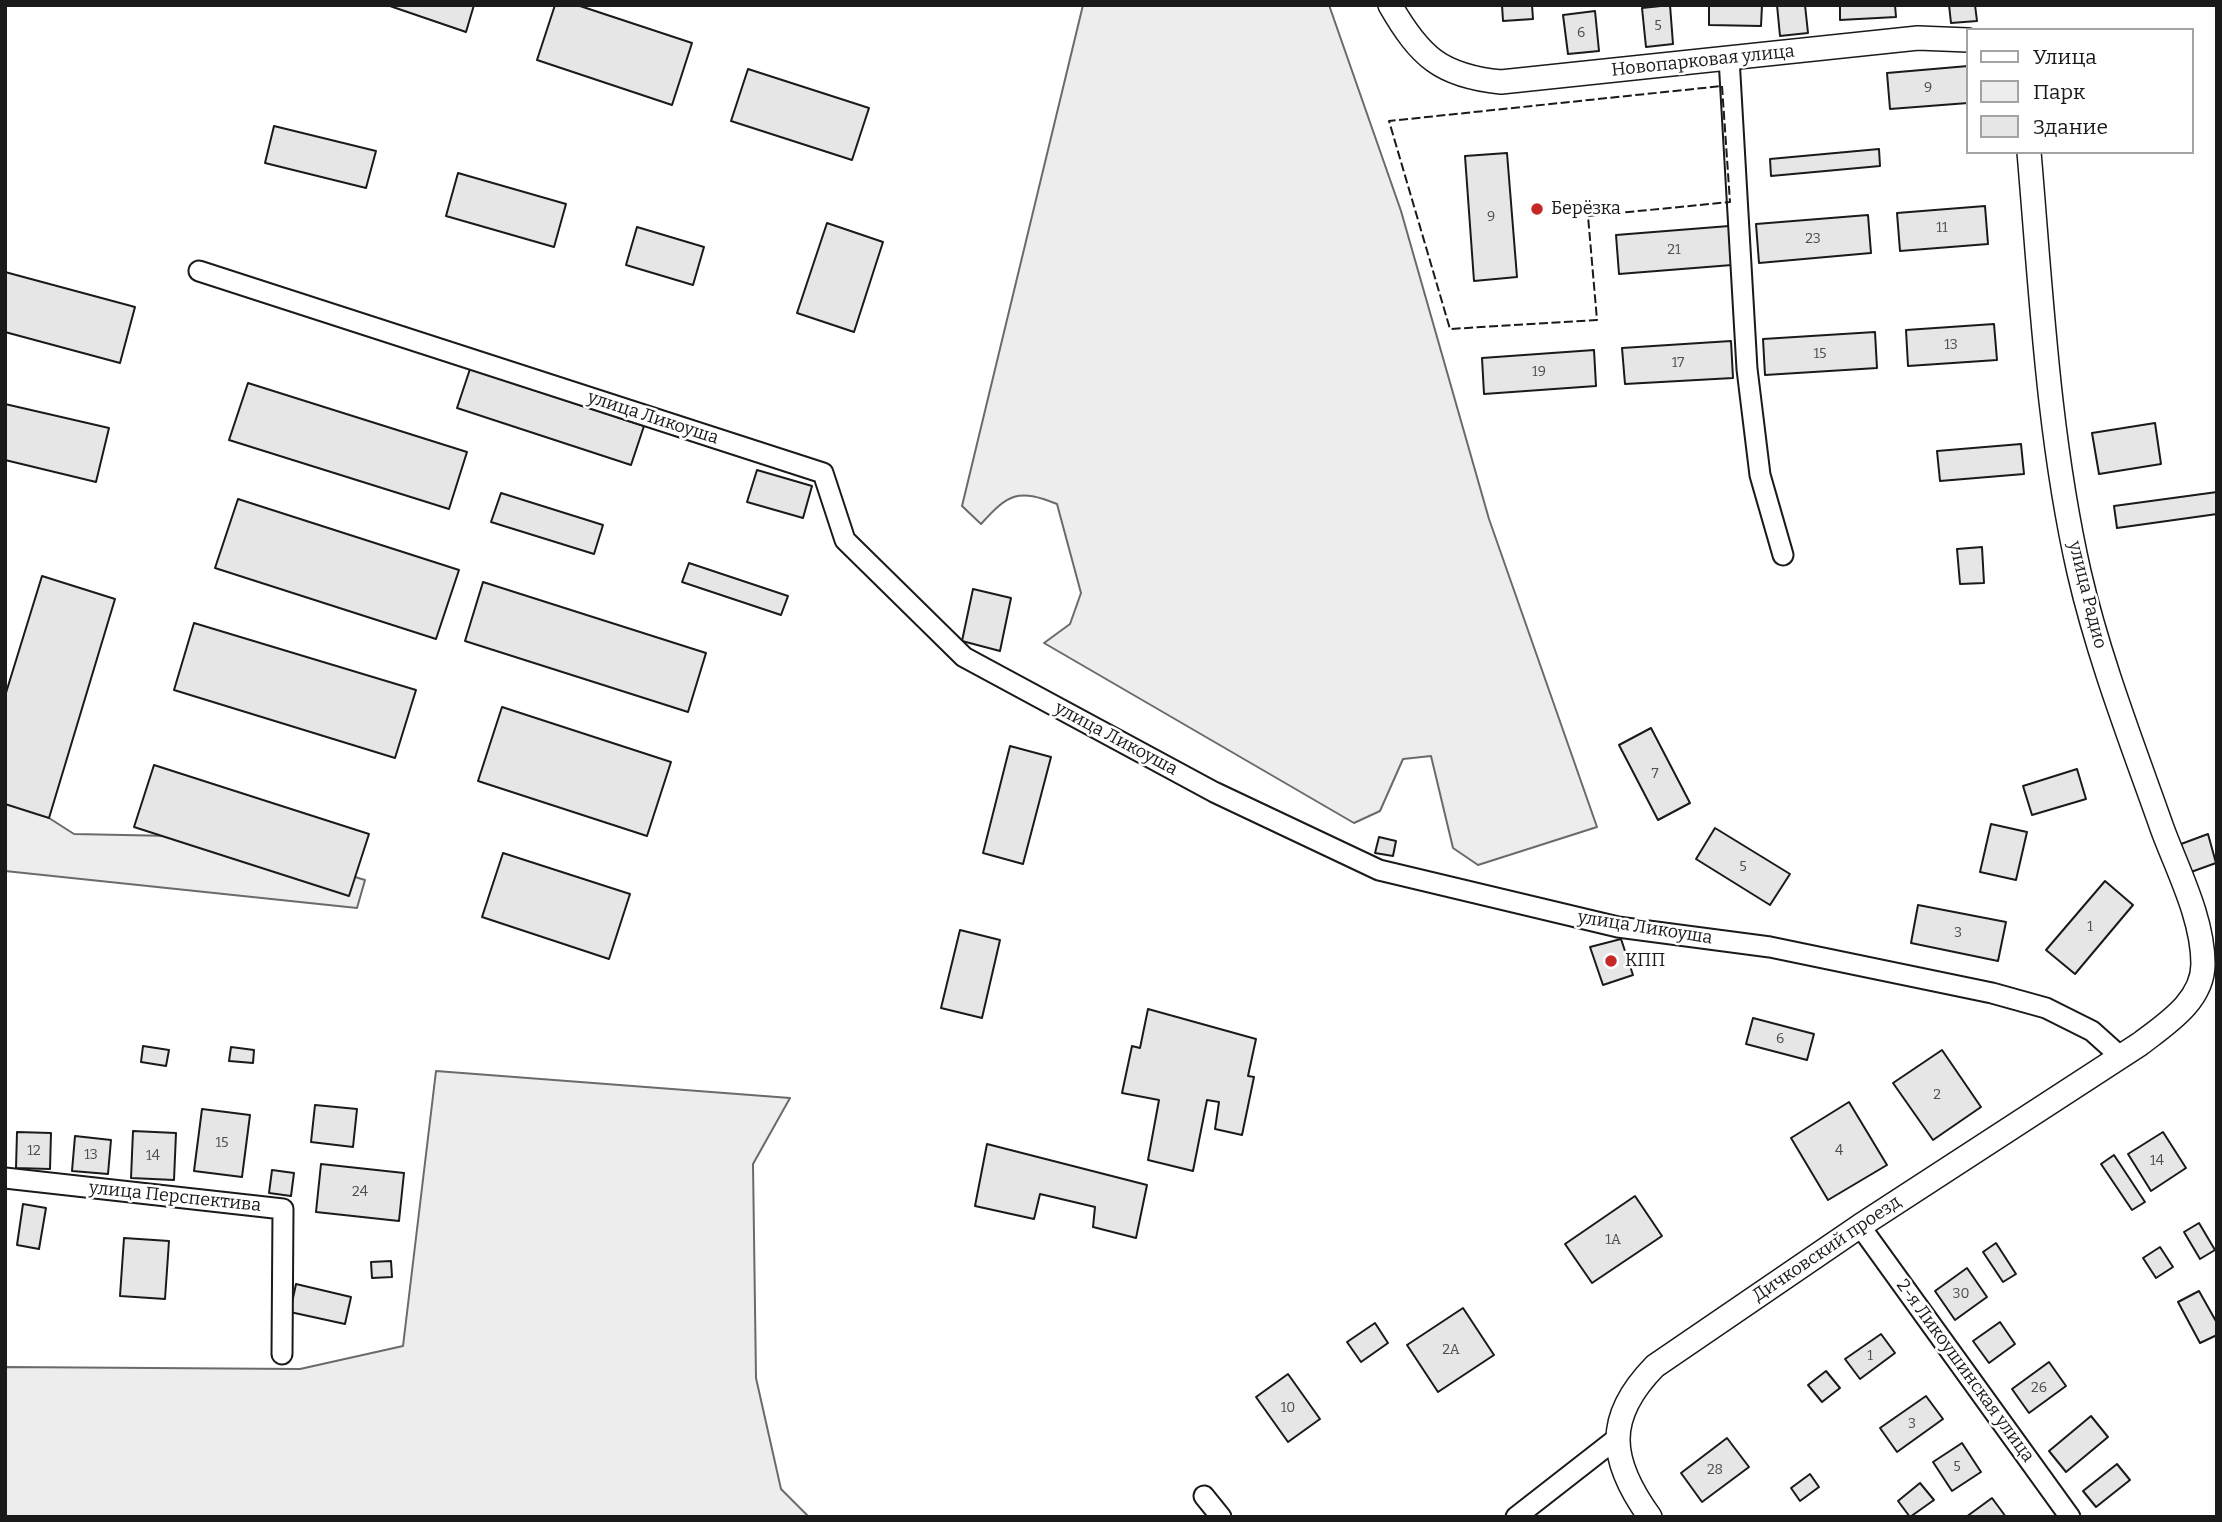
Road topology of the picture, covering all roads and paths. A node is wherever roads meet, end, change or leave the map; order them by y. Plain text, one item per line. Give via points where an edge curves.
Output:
1 (1390, 5) edge
2 (1966, 40) edge
3 (1729, 58) junction
4 (2029, 154) edge
5 (199, 271) dead end
6 (1783, 555) dead end
7 (2206, 988) edge
8 (2177, 1016) joint
9 (2121, 1057) junction
10 (5, 1178) edge
11 (1860, 1226) junction
12 (282, 1354) dead end
13 (1616, 1439) junction
14 (1204, 1496) dead end
15 (1221, 1517) edge
16 (1516, 1517) edge
17 (1650, 1517) edge
18 (2070, 1517) edge

1 - 3 street, Новопарковая улица via 1420,51 1439,67 1474,79 1501,82
2 - 3 street, Новопарковая улица via 1918,38
3 - 6 street via 1747,369 1760,475
4 - 7 street, улица Радио via 2054,411 2079,572 2109,679 2194,917
5 - 9 street, улица Ликоуша via 823,473 845,540 964,657 1214,792 1379,870 1618,928 1770,947 1992,993 2046,1008 2081,1025
7 - 8 street, улица Радио
8 - 9 street, Дичковский проезд
9 - 11 street, Дичковский проезд
10 - 12 street, улица Перспектива via 283,1209
11 - 13 street, Дичковский проезд via 1655,1366 1636,1386
11 - 18 street, 2-я Ликоушинская улица
13 - 16 street
13 - 17 street via 1623,1473
14 - 15 street

